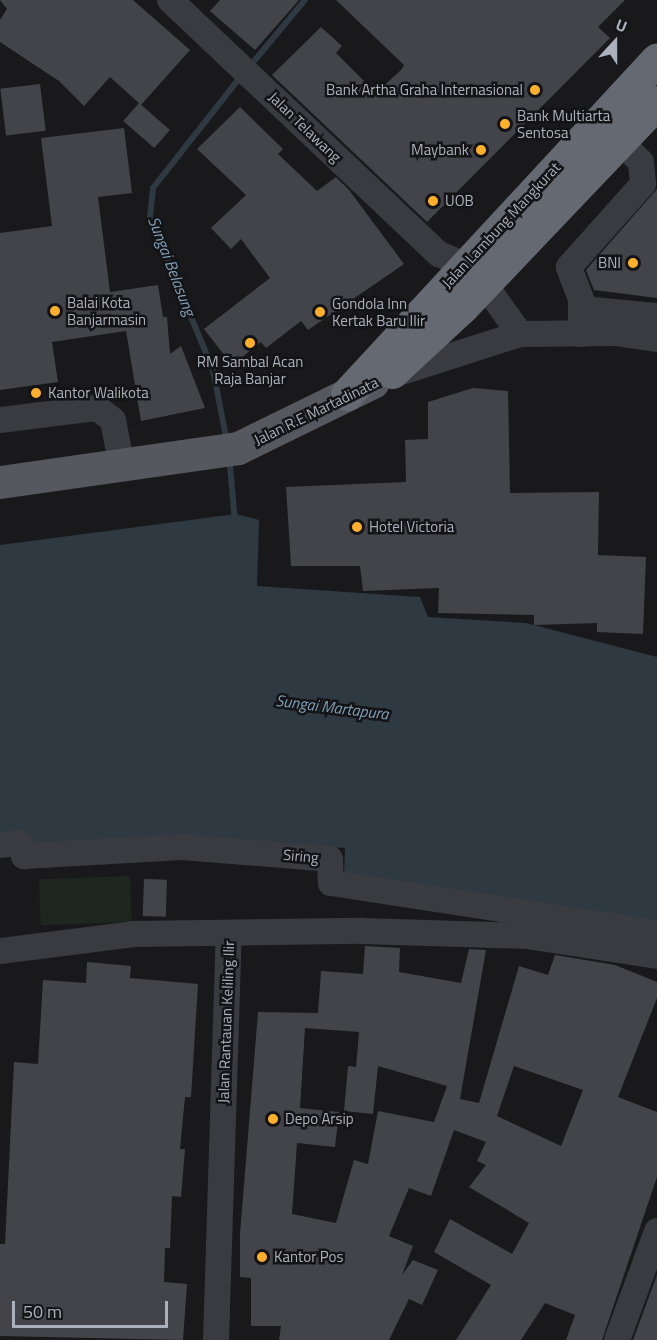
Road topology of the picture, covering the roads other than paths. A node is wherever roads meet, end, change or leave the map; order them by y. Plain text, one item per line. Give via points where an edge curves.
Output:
1 (170, 0) edge
2 (657, 59) edge
3 (657, 102) edge
4 (620, 141) junction
5 (459, 277) junction
6 (657, 316) edge
7 (581, 321) junction
8 (520, 334) junction
9 (657, 339) edge
10 (481, 346) junction
11 (388, 375) junction
12 (347, 394) junction
13 (0, 420) edge
14 (121, 462) junction
15 (0, 482) edge
16 (0, 845) edge
17 (229, 933) junction
18 (657, 933) edge
19 (0, 951) edge
20 (657, 956) edge
21 (657, 1231) edge
22 (216, 1340) edge
23 (617, 1340) edge

1 - 5 street, Jalan Telawang
2 - 5 highway, Jalan Lambung Mangkurat
3 - 4 highway, Jalan Lambung Mangkurat
4 - 5 highway, Jalan Lambung Mangkurat
4 - 7 street via 641,162 643,184 569,267
5 - 8 street
5 - 10 street
5 - 11 highway, Jalan Lambung Mangkurat
5 - 12 highway, Jalan Lambung Mangkurat
6 - 7 street
7 - 8 street, Jalan R.E Martadinata
7 - 9 street
8 - 10 street, Jalan R.E Martadinata
10 - 11 street, Jalan R.E Martadinata
11 - 12 main road, Jalan R.E Martadinata
12 - 14 main road, Jalan R.E Martadinata via 247,445
13 - 14 street via 97,408 112,420
14 - 15 main road, Jalan R.E Martadinata
16 - 18 street, Siring via 20,843 24,856 182,847 330,858 331,884
17 - 19 street, Jalan Rantauan Keliling Ilir via 134,934
17 - 20 street via 527,936
17 - 22 street, Jalan Rantauan Keliling Ilir
21 - 23 street

